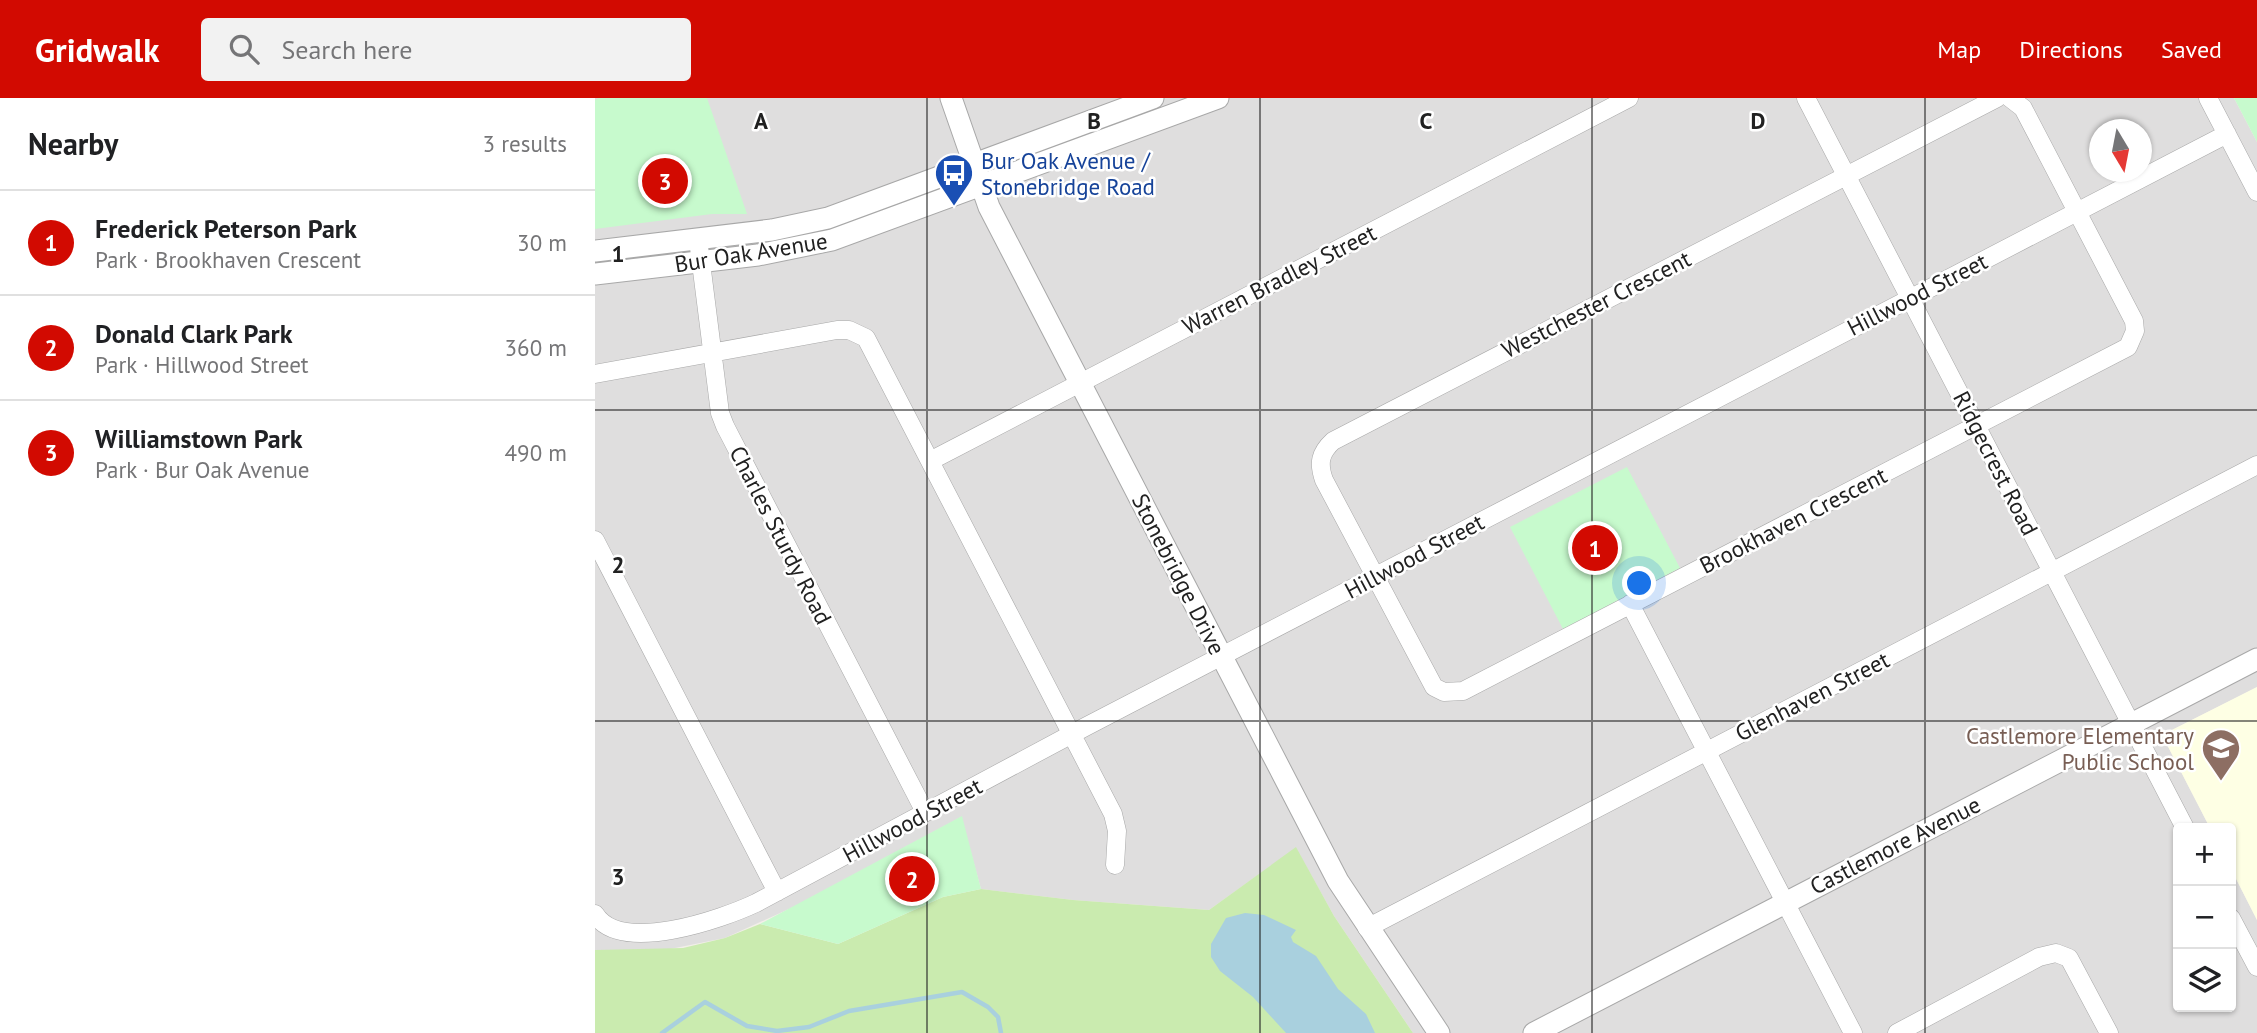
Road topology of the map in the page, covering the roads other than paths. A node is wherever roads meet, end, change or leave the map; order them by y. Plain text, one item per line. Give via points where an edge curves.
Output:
1 (951, 98) edge
2 (1153, 98) edge
3 (1218, 98) edge
4 (1629, 98) edge
5 (1806, 98) edge
6 (1997, 98) edge
7 (2010, 98) edge
8 (2209, 98) edge
9 (1122, 103) edge
10 (2227, 134) junction
11 (974, 165) junction
12 (1846, 174) junction
13 (981, 186) junction
14 (2257, 192) edge
15 (2077, 212) junction
16 (698, 239) junction
17 (595, 251) edge
18 (701, 261) junction
19 (595, 274) edge
20 (1910, 298) junction
21 (712, 353) junction
22 (595, 374) edge
23 (1080, 383) junction
24 (1976, 425) junction
25 (930, 461) junction
26 (2257, 465) edge
27 (595, 540) edge
28 (2052, 571) junction
29 (1374, 577) junction
30 (1630, 604) junction
31 (1221, 656) junction
32 (2257, 659) edge
33 (2131, 723) junction
34 (1073, 734) junction
35 (1706, 750) junction
36 (925, 812) junction
37 (2182, 823) edge
38 (1115, 865) dead end
39 (777, 892) junction
40 (1786, 902) junction
41 (596, 916) edge
42 (2236, 927) edge
43 (1367, 928) junction
44 (2257, 967) edge
45 (1439, 1033) edge
46 (1534, 1033) edge
47 (1853, 1033) edge
48 (1896, 1033) edge
49 (2109, 1033) edge

1 - 11 street, Stonebridge Drive
2 - 9 street, Bur Oak Avenue
3 - 13 street, Bur Oak Avenue
4 - 23 street, Warren Bradley Street
5 - 12 street, Ridgecrest Road
6 - 12 street, Westchester Crescent
7 - 15 street via 2023,108
8 - 10 street
9 - 11 street, Bur Oak Avenue
10 - 14 street
10 - 15 street, Hillwood Street
11 - 13 street, Stonebridge Drive
11 - 16 street, Bur Oak Avenue via 828,218
12 - 20 street, Ridgecrest Road
12 - 29 street, Westchester Crescent via 1333,441 1323,450 1321,471
13 - 18 street, Bur Oak Avenue via 832,240
13 - 23 street, Stonebridge Drive
15 - 20 street, Hillwood Street
15 - 24 street, Brookhaven Crescent via 2134,321 2132,341
16 - 17 street, Bur Oak Avenue
16 - 18 street, Charles Sturdy Road
18 - 19 street, Bur Oak Avenue
18 - 21 street, Charles Sturdy Road
20 - 24 street, Ridgecrest Road
20 - 29 street, Hillwood Street
21 - 22 street
21 - 25 street via 838,330 861,334 871,345
21 - 36 street, Charles Sturdy Road via 725,426
23 - 25 street, Warren Bradley Street
23 - 31 street, Stonebridge Drive
24 - 28 street, Ridgecrest Road
24 - 30 street, Brookhaven Crescent
25 - 34 street
26 - 28 street, Glenhaven Street
27 - 39 street
28 - 33 street, Ridgecrest Road
28 - 35 street, Glenhaven Street
29 - 30 street, Brookhaven Crescent via 1427,679 1444,692 1463,691
29 - 31 street, Hillwood Street
30 - 35 street
31 - 34 street, Hillwood Street
31 - 43 street, Stonebridge Drive
32 - 33 street, Castlemore Avenue
33 - 37 street, Ridgecrest Road
33 - 40 street, Castlemore Avenue
34 - 36 street, Hillwood Street
34 - 38 street via 1113,814
35 - 40 street
35 - 43 street, Glenhaven Street
36 - 39 street, Hillwood Street
39 - 41 street, Hillwood Street via 732,914 673,929 621,931 603,925
40 - 46 street, Castlemore Avenue
40 - 47 street
42 - 44 street
43 - 45 street, Stonebridge Drive
48 - 49 street via 2039,957 2056,953 2069,958

